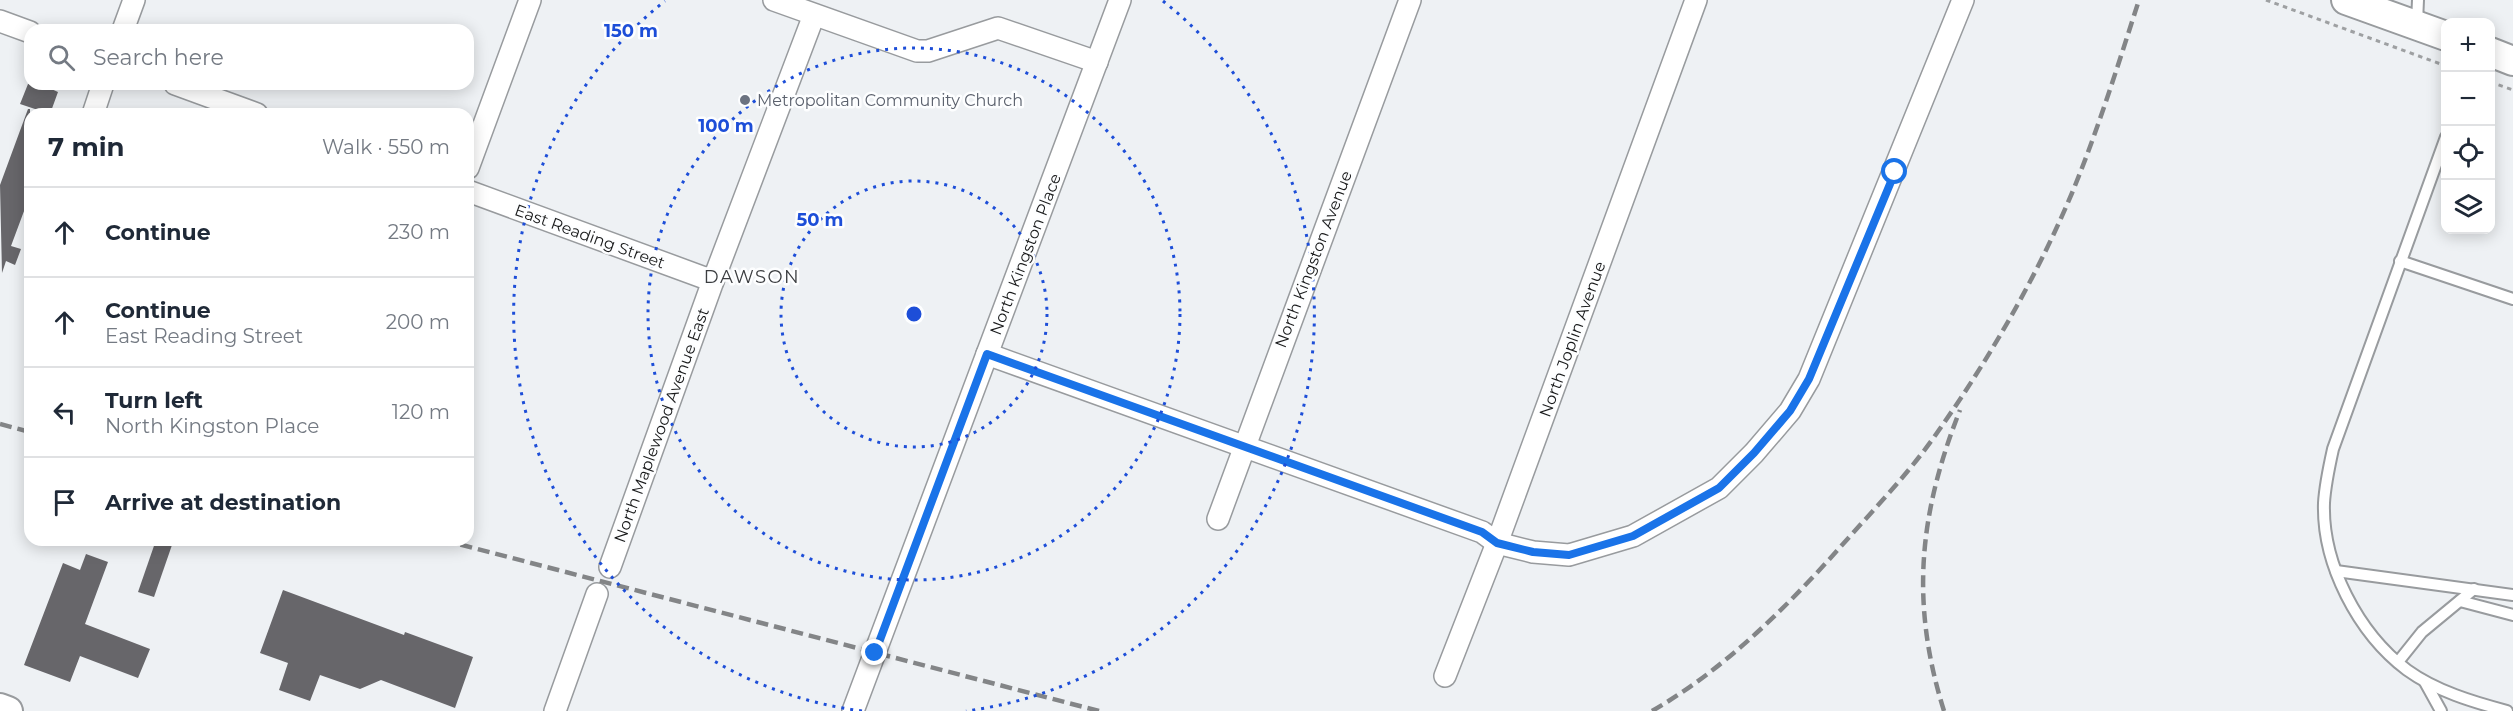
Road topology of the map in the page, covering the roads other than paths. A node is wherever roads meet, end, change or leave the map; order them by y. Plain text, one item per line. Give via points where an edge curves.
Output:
1 (134, 0) edge
2 (530, 0) edge
3 (774, 0) edge
4 (1120, 0) edge
5 (1410, 0) edge
6 (1696, 0) edge
7 (1963, 0) edge
8 (2346, 0) edge
9 (2417, 13) edge
10 (814, 15) junction
11 (0, 21) edge
12 (125, 24) edge
13 (24, 30) edge
14 (2441, 33) edge
15 (1097, 62) junction
16 (102, 90) edge
17 (191, 90) edge
18 (95, 108) edge
19 (241, 108) edge
20 (2441, 148) edge
21 (474, 152) edge
22 (474, 193) edge
23 (2400, 261) junction
24 (713, 281) junction
25 (2513, 299) edge
26 (987, 354) junction
27 (1243, 446) junction
28 (1218, 519) dead end
29 (1497, 543) junction
30 (610, 567) dead end
31 (2336, 571) junction
32 (2474, 589) junction
33 (597, 594) dead end
34 (2513, 595) edge
35 (2460, 601) junction
36 (2513, 615) edge
37 (2398, 662) junction
38 (1445, 676) dead end
39 (2425, 681) junction
40 (0, 708) edge
41 (8, 711) edge
42 (555, 711) edge
43 (853, 711) edge
44 (2442, 711) edge
45 (2507, 711) edge

1 - 12 street
2 - 21 street
3 - 10 street
4 - 15 street, North Kingston Place
5 - 27 street, North Kingston Avenue
6 - 29 street, North Joplin Avenue
7 - 29 street via 1809,379 1790,411 1754,453 1719,488 1633,536 1569,555
8 - 9 main road
9 - 14 main road
10 - 15 street via 917,51 928,51 998,28
10 - 24 street, North Maplewood Avenue East
11 - 13 street
15 - 26 street, North Kingston Place
16 - 18 street
17 - 19 street
20 - 23 lane
22 - 24 street, East Reading Street
23 - 25 lane
23 - 31 lane via 2329,466 2325,527
24 - 30 street, North Maplewood Avenue East
26 - 27 street
26 - 43 street, North Kingston Place
27 - 28 street, North Kingston Avenue
27 - 29 street via 1482,532
29 - 38 street, North Joplin Avenue
31 - 32 lane
31 - 37 lane via 2362,621
32 - 34 lane
32 - 35 lane
33 - 42 street
35 - 36 lane
35 - 37 lane via 2422,632
37 - 39 lane
39 - 44 lane
39 - 45 lane
40 - 41 main road

